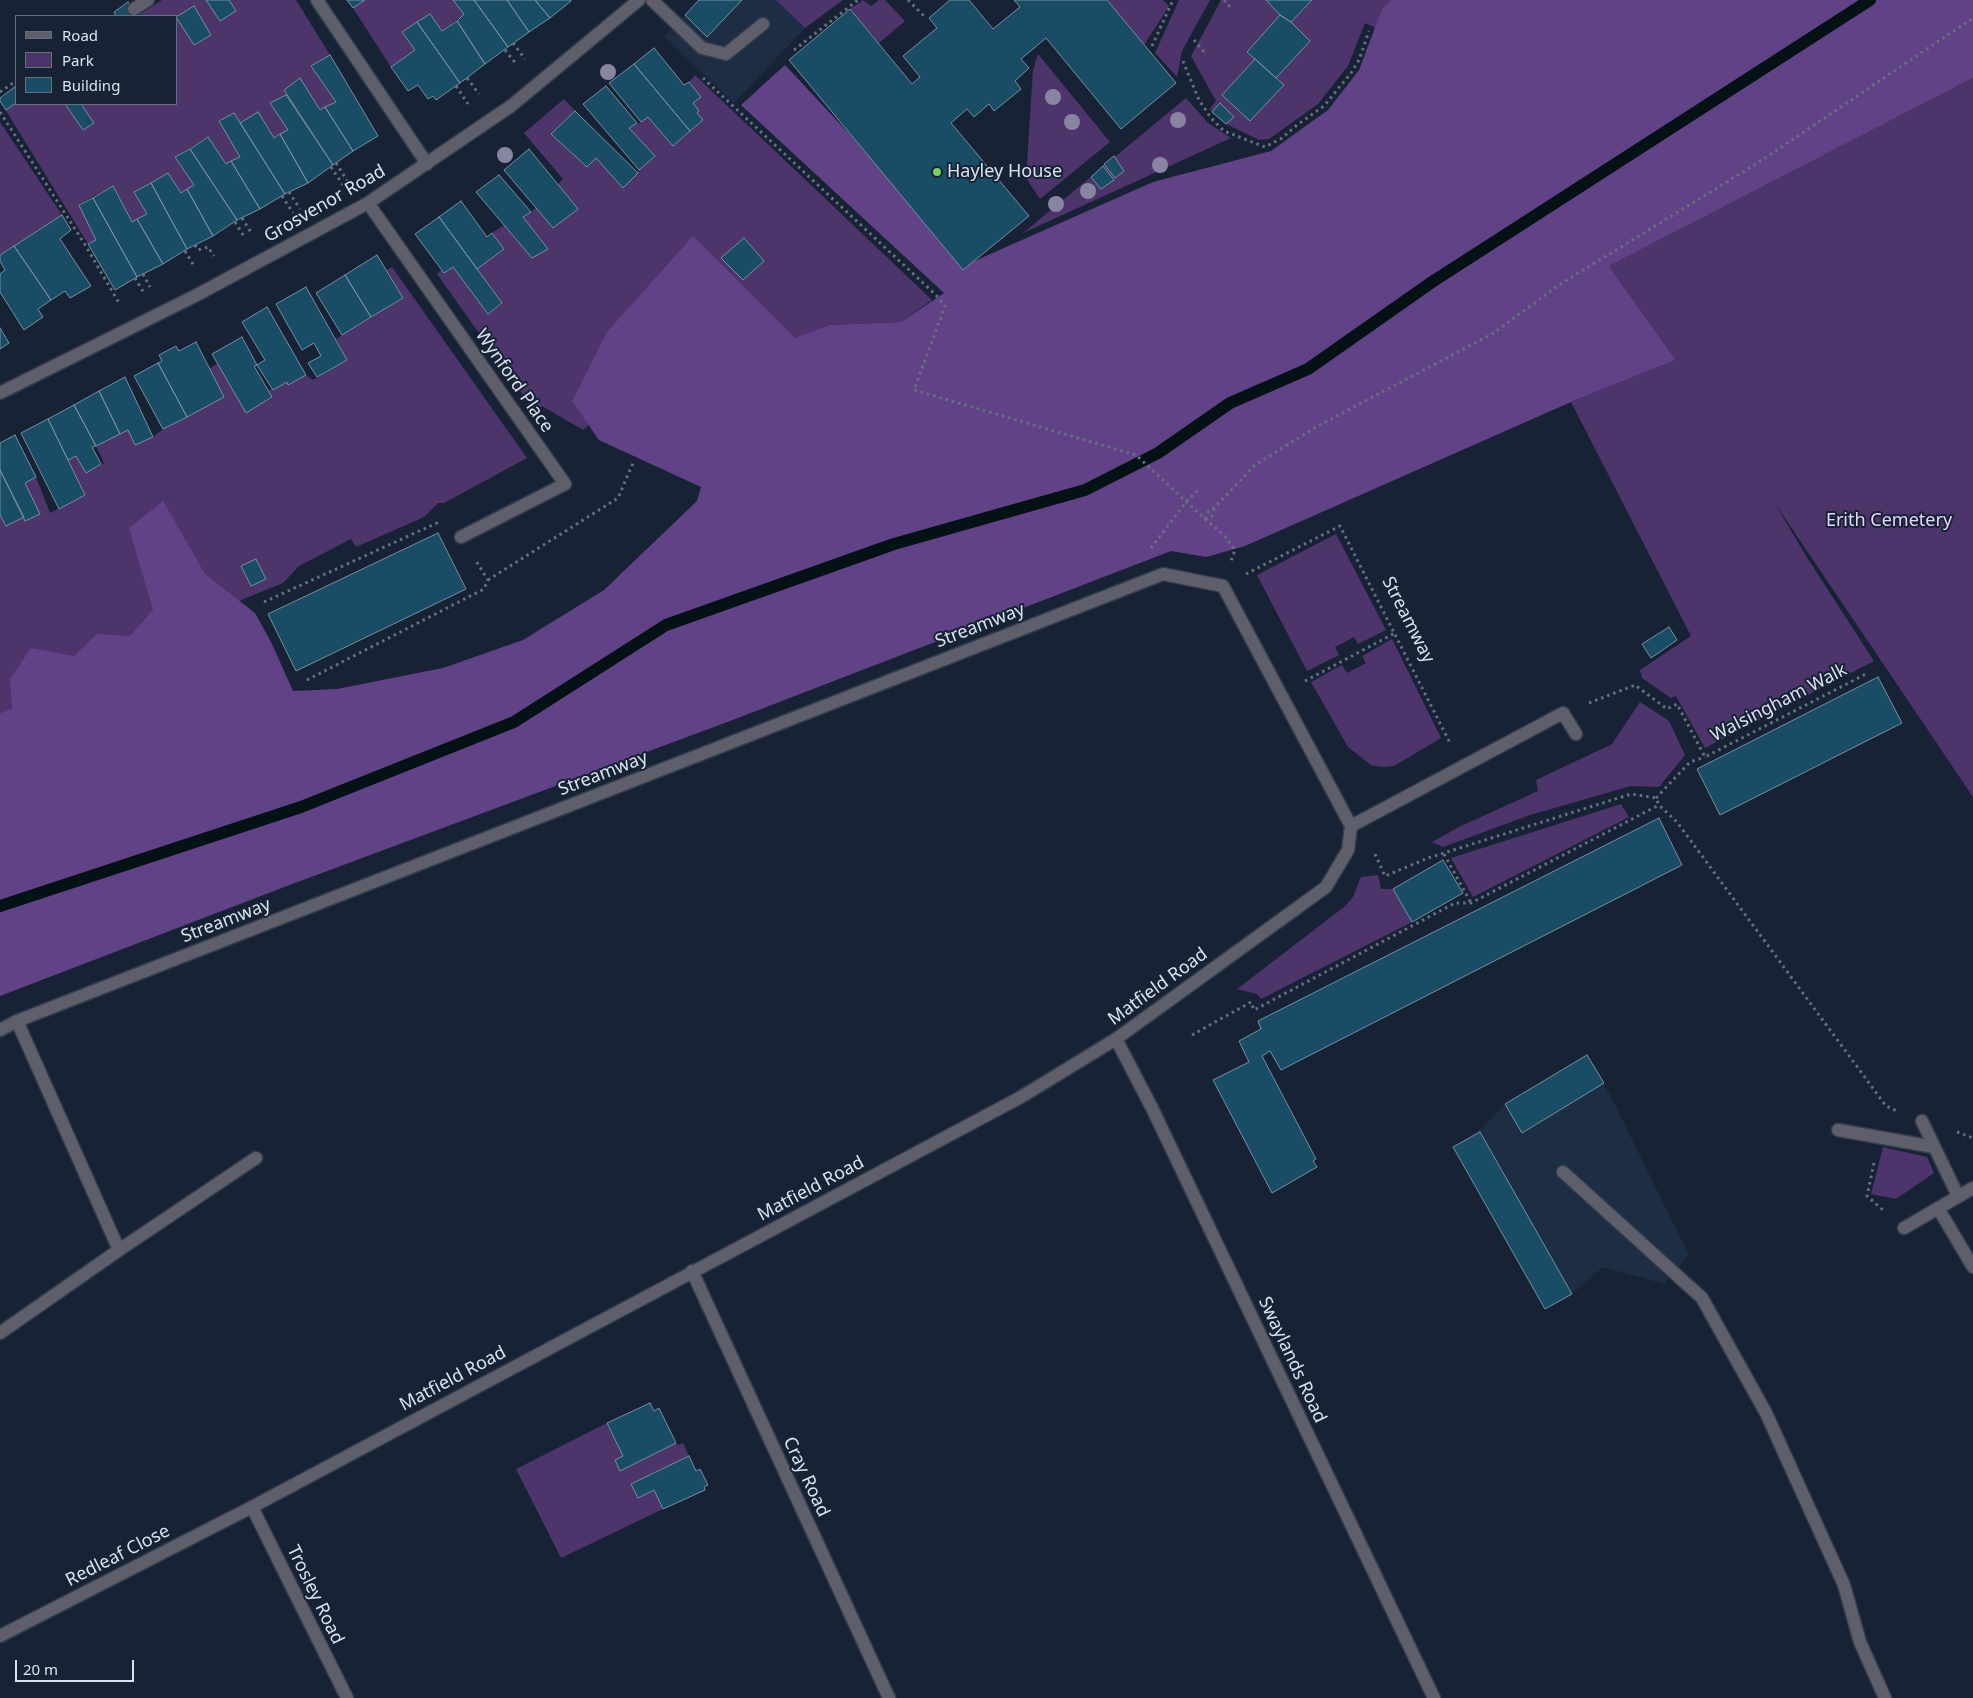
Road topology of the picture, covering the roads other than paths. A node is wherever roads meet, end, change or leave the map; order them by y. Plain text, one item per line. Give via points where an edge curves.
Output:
1 (148, 0) edge
2 (317, 0) edge
3 (639, 0) edge
4 (652, 0) edge
5 (134, 9) dead end
6 (763, 24) dead end
7 (428, 164) junction
8 (368, 203) junction
9 (0, 393) edge
10 (461, 537) road end
11 (1576, 734) dead end
12 (1351, 826) junction
13 (17, 1021) junction
14 (0, 1030) edge
15 (1116, 1039) junction
16 (1922, 1121) road end
17 (1838, 1130) dead end
18 (1934, 1147) junction
19 (256, 1158) dead end
20 (1564, 1172) dead end
21 (1973, 1188) edge
22 (1958, 1196) junction
23 (1938, 1208) junction
24 (1904, 1228) road end
25 (119, 1250) junction
26 (1973, 1267) edge
27 (692, 1271) junction
28 (0, 1333) edge
29 (252, 1507) junction
30 (0, 1636) edge
31 (347, 1698) edge
32 (889, 1698) edge
33 (1434, 1698) edge
34 (1886, 1698) edge

1 - 5 street
2 - 7 street
3 - 7 street, Grosvenor Road via 511,106
4 - 6 street via 702,48 726,54
7 - 8 street, Grosvenor Road
8 - 9 street, Grosvenor Road via 195,296
8 - 10 street, Wynford Place via 565,484
11 - 12 street via 1563,713
12 - 13 street, Streamway via 1223,586 1163,574
12 - 15 street, Matfield Road via 1348,850 1326,887
13 - 14 street, Streamway
13 - 25 street
15 - 27 street, Matfield Road via 1021,1098
15 - 33 street, Swaylands Road
16 - 18 street
17 - 18 street
18 - 22 street
19 - 25 street
20 - 34 street via 1702,1298 1766,1413 1844,1585 1860,1642
21 - 22 street
22 - 23 street
23 - 24 street
23 - 26 street
25 - 28 street
27 - 29 street, Matfield Road
27 - 32 street, Cray Road
29 - 30 street, Redleaf Close
29 - 31 street, Trosley Road

